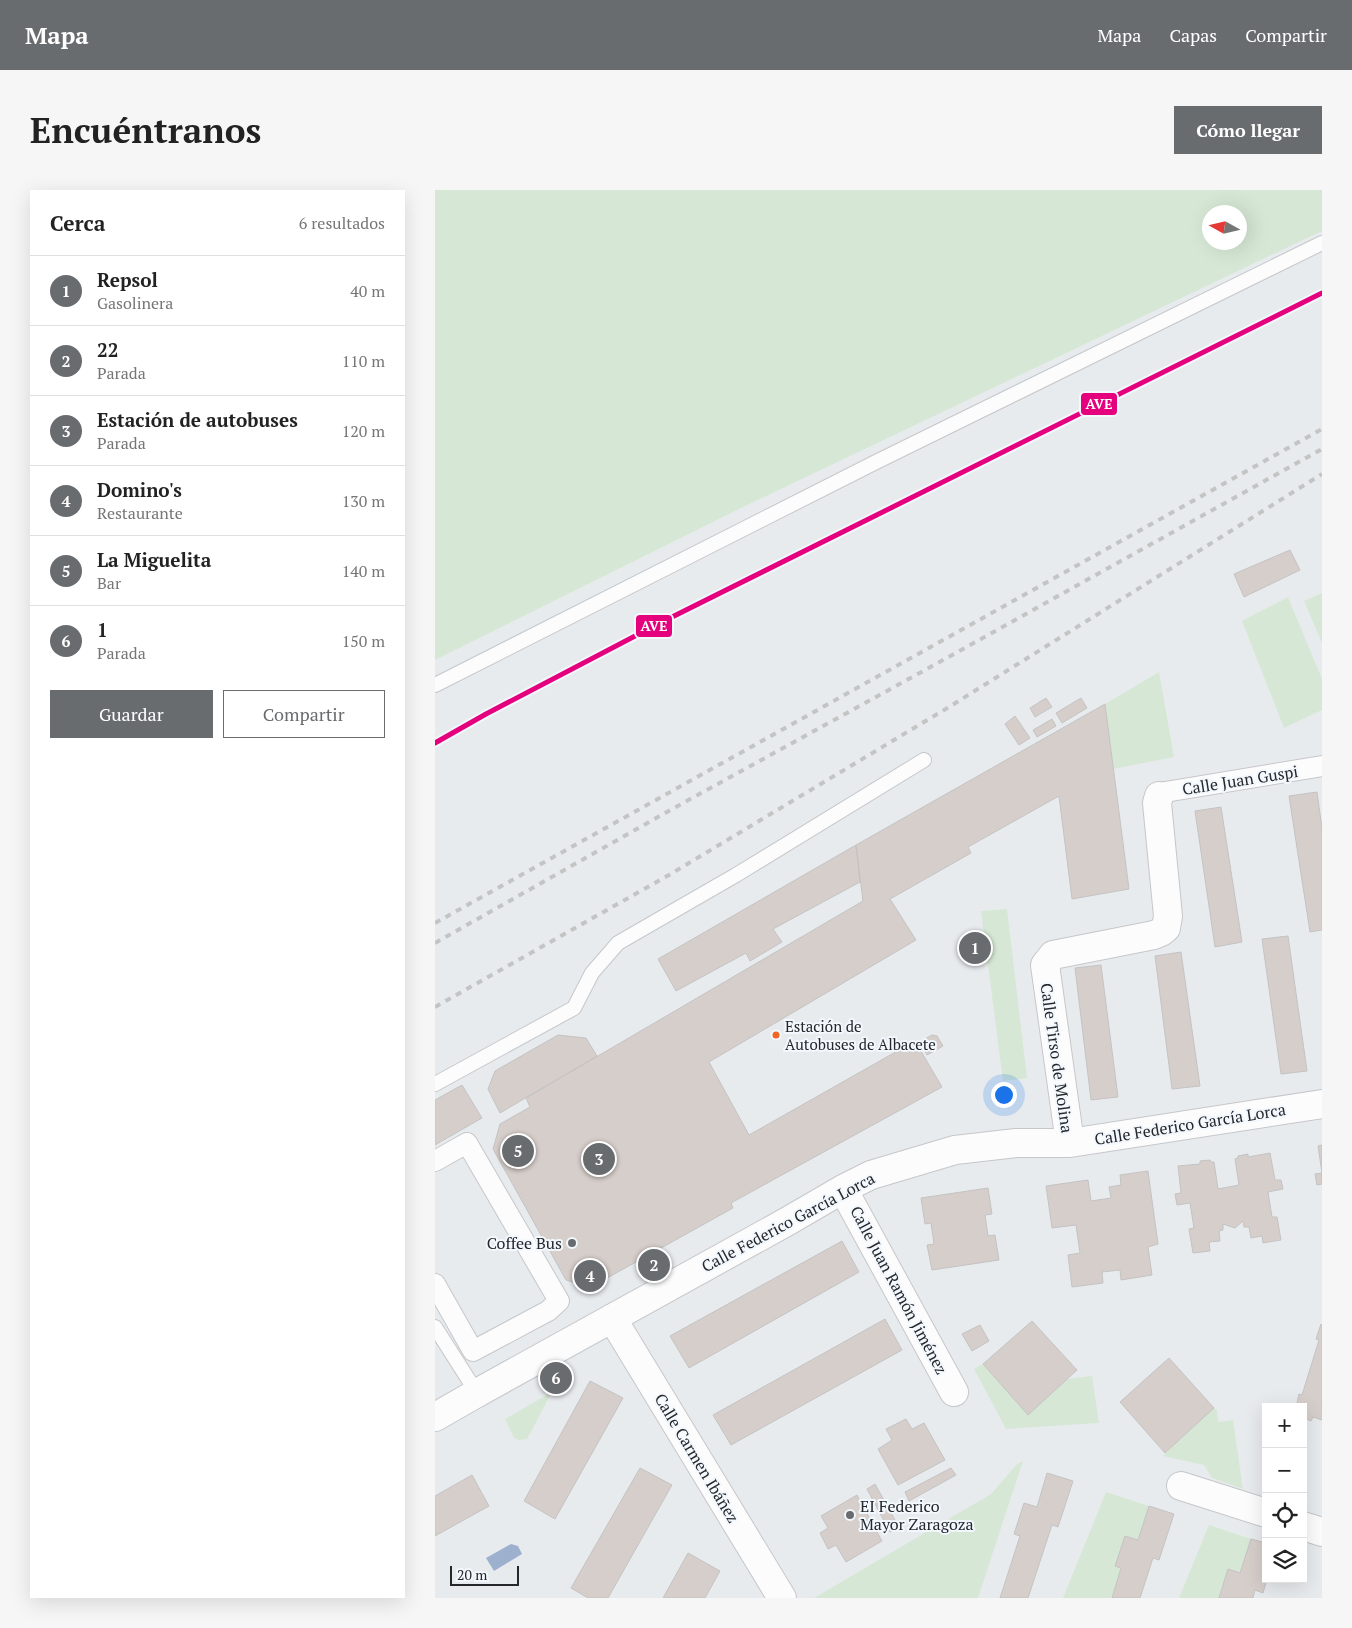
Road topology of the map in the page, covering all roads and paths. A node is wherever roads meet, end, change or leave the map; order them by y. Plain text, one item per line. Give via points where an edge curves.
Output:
1 (1322, 243) edge
2 (435, 685) edge
3 (924, 760) dead end
4 (1322, 766) edge
5 (1159, 796) joint
6 (435, 1084) edge
7 (1322, 1104) edge
8 (1070, 1143) junction
9 (435, 1161) edge
10 (843, 1189) junction
11 (435, 1284) edge
12 (612, 1318) junction
13 (435, 1327) edge
14 (954, 1392) dead end
15 (477, 1393) junction
16 (435, 1417) edge
17 (1181, 1486) dead end
18 (1262, 1513) edge
19 (1307, 1527) edge
20 (1322, 1532) edge
21 (782, 1598) edge

1 - 2 lane via 867,466
3 - 6 lane via 618,943 592,973 574,1008
4 - 5 street, Calle Juan Guspi via 1165,792
5 - 8 street, Calle Tirso de Molina via 1157,803 1168,916 1166,928 1154,935 1059,953 1045,965
7 - 8 street, Calle Federico García Lorca
8 - 10 street, Calle Federico García Lorca via 1016,1143 955,1150 871,1175
9 - 11 street via 467,1143 559,1301 548,1311 473,1351
10 - 12 street, Calle Federico García Lorca
10 - 14 street, Calle Juan Ramón Jiménez
12 - 15 street, Calle Federico García Lorca
12 - 21 street, Calle Carmen Ibáñez
13 - 15 lane
15 - 16 street, Calle Federico García Lorca
17 - 18 street
19 - 20 street

